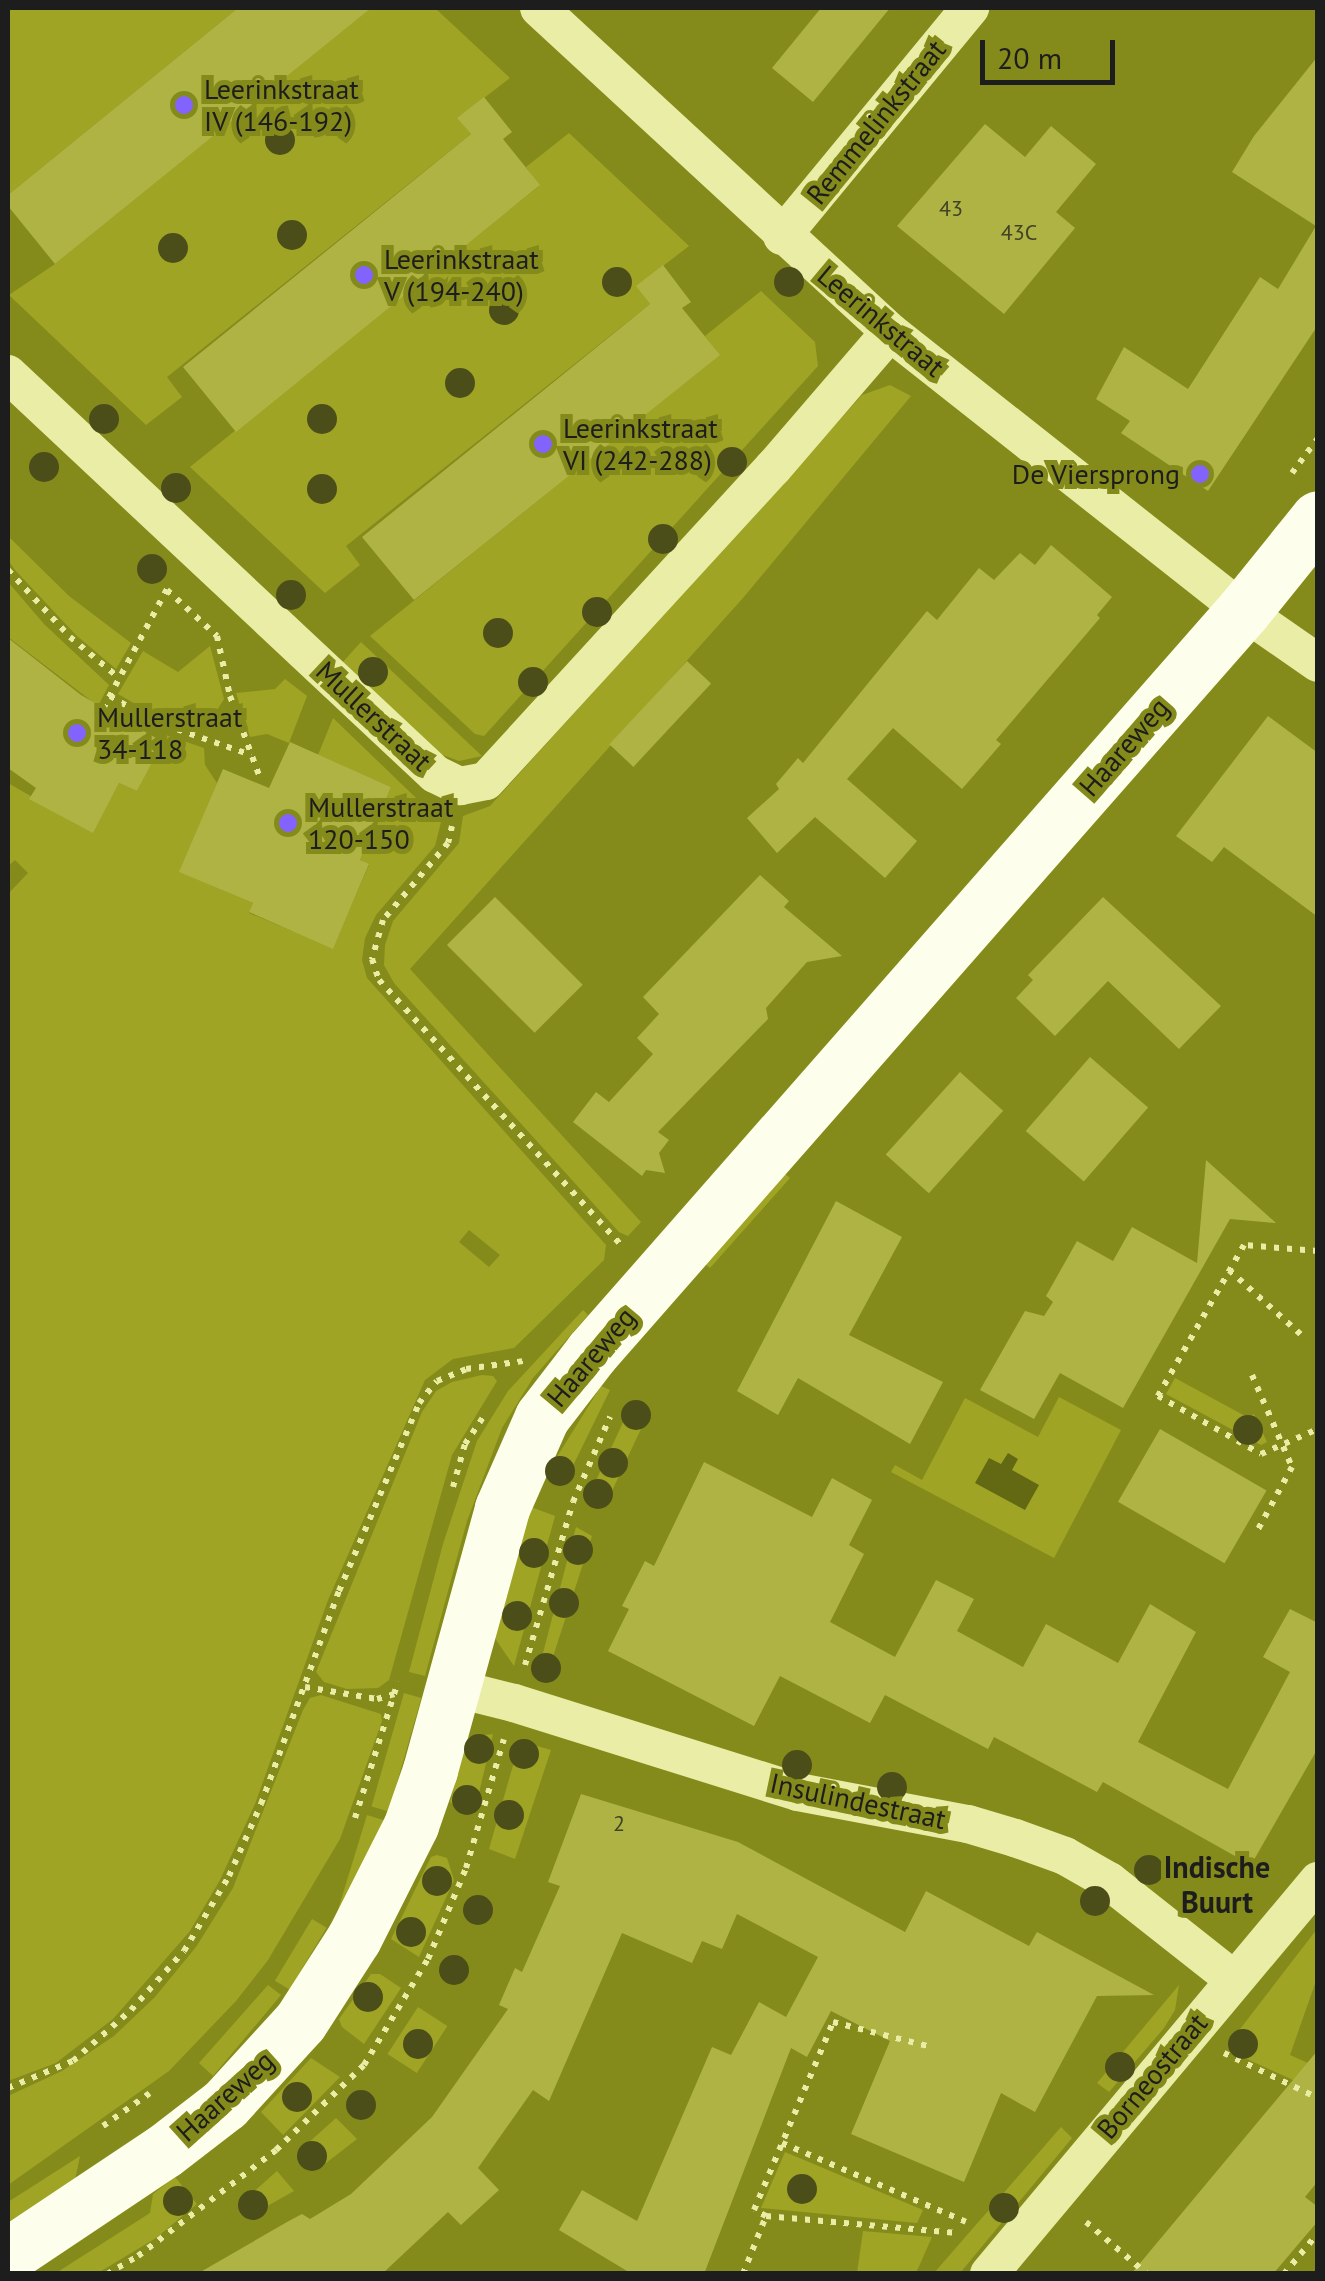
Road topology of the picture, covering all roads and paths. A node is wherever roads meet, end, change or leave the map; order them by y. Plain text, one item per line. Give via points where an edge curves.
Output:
1 (538, 8) edge
2 (970, 8) edge
3 (782, 236) junction
4 (890, 332) junction
5 (8, 374) edge
6 (1318, 518) edge
7 (8, 570) edge
8 (175, 574) dead end
9 (167, 590) junction
10 (1244, 611) junction
11 (1318, 663) edge
12 (120, 678) junction
13 (110, 696) junction
14 (96, 720) dead end
15 (253, 756) junction
16 (260, 778) dead end
17 (460, 786) junction
18 (1318, 1251) edge
19 (631, 1254) dead end
20 (1229, 1270) junction
21 (1306, 1339) dead end
22 (527, 1361) dead end
23 (1252, 1375) dead end
24 (612, 1413) dead end
25 (1318, 1429) edge
26 (1282, 1445) junction
27 (1256, 1533) dead end
28 (305, 1687) junction
29 (450, 1687) junction
30 (394, 1694) dead end
31 (514, 1703) junction
32 (1318, 1881) edge
33 (1234, 1979) junction
34 (1193, 2027) junction
35 (927, 2046) dead end
36 (8, 2088) edge
37 (1318, 2098) edge
38 (782, 2143) junction
39 (766, 2216) junction
40 (966, 2222) dead end
41 (1086, 2222) dead end
42 (957, 2233) dead end
43 (1318, 2233) edge
44 (8, 2255) edge
45 (107, 2274) edge
46 (742, 2274) edge
47 (989, 2274) edge
48 (1147, 2274) edge
49 (1284, 2274) edge

1 - 3 street, Leerinkstraat
2 - 3 street, Remmelinkstraat
3 - 4 street, Leerinkstraat
4 - 10 street, Leerinkstraat
4 - 17 street, Mullerstraat via 486,781
5 - 17 street, Mullerstraat via 436,774
6 - 10 main road, Haareweg
7 - 12 path via 70,637
8 - 9 path
9 - 12 path
9 - 15 path via 217,636
10 - 11 street, Leerinkstraat
10 - 29 main road, Haareweg via 566,1383 521,1456
12 - 13 path
13 - 14 path
13 - 15 path via 153,721
15 - 16 path
17 - 19 path via 448,843 382,920 372,958 378,980
18 - 20 path via 1244,1245
20 - 21 path
20 - 26 path via 1158,1396 1261,1454
22 - 28 path via 466,1369 437,1381 419,1404
23 - 26 path
24 - 31 path, Haareweg via 574,1502
25 - 26 path
26 - 27 path via 1292,1467
28 - 30 path via 377,1699
28 - 36 path via 229,1876 184,1951 72,2061
29 - 31 street, Insulindestraat
29 - 44 main road, Haareweg via 411,1826 354,1938 297,2026 224,2104 164,2152
31 - 33 street, Insulindestraat via 798,1792 968,1824 1065,1856 1109,1881
31 - 45 path, Haareweg via 466,1868 428,1959 364,2065 276,2150
32 - 33 street, Borneostraat
33 - 34 street, Borneostraat
34 - 37 path via 1232,2060
34 - 47 street, Borneostraat
35 - 38 path via 833,2022
38 - 39 path via 754,2210
38 - 40 path
39 - 42 path
39 - 46 path
41 - 48 path
43 - 49 path

